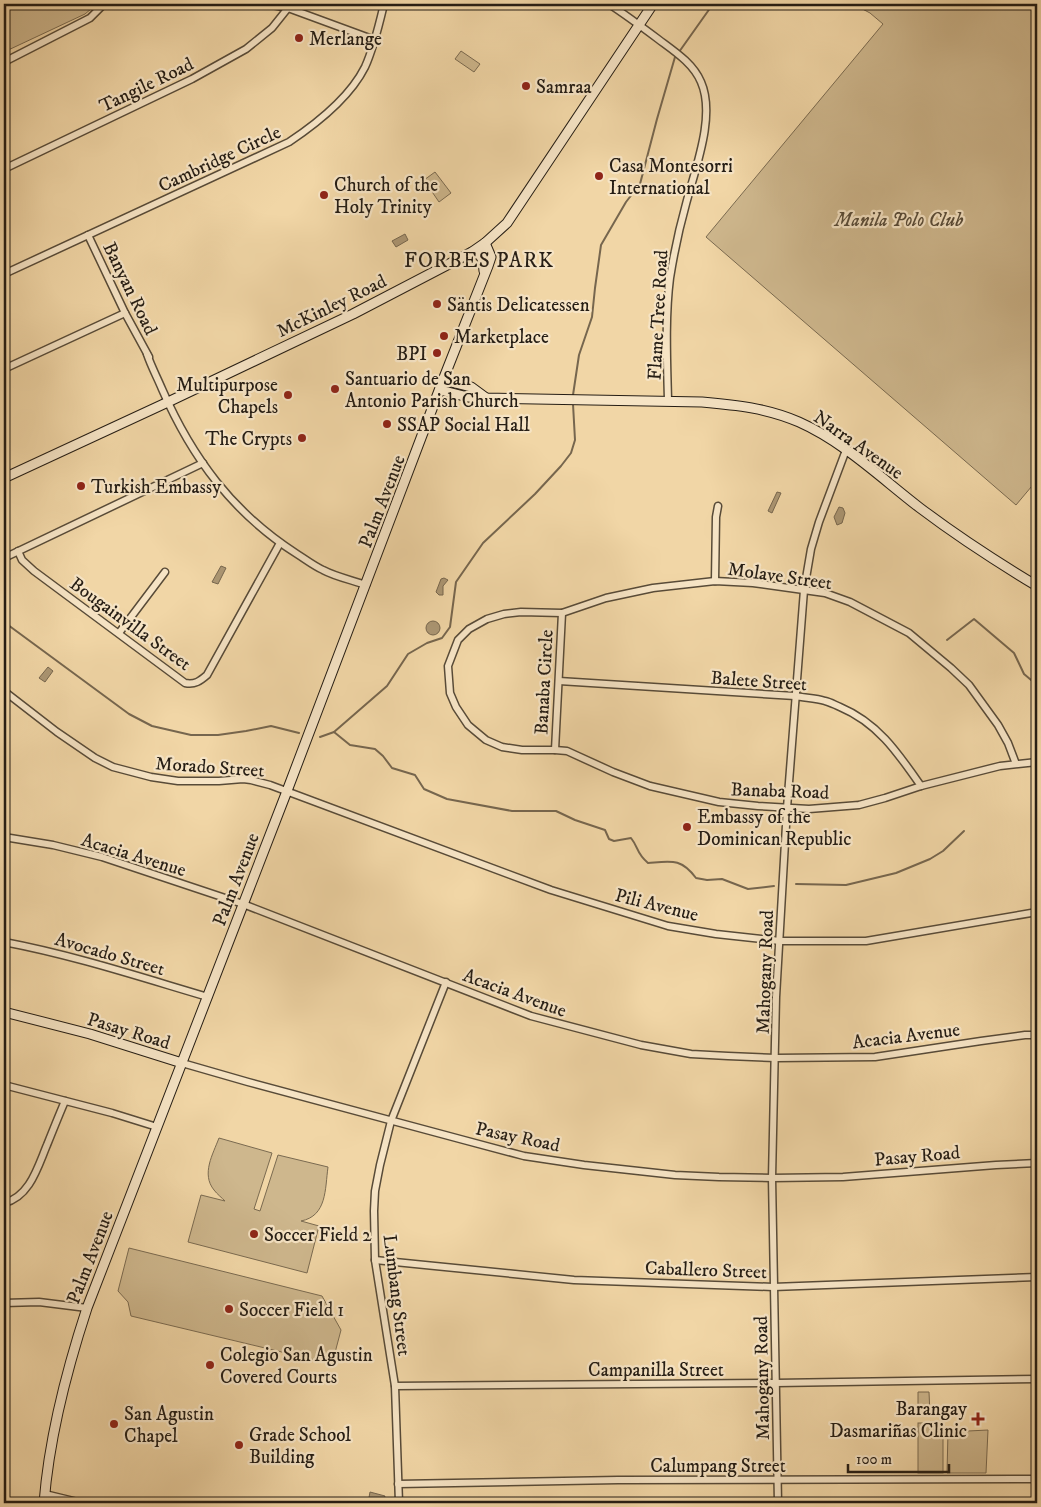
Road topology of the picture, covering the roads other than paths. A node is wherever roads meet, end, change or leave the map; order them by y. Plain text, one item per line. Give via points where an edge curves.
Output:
1 (104, 4) edge
2 (267, 4) edge
3 (384, 4) edge
4 (609, 4) edge
5 (654, 4) edge
6 (288, 8) junction
7 (640, 25) junction
8 (375, 40) junction
9 (4, 62) edge
10 (4, 169) edge
11 (88, 235) junction
12 (485, 243) junction
13 (472, 252) junction
14 (4, 274) edge
15 (484, 274) junction
16 (125, 313) junction
17 (4, 369) edge
18 (443, 380) junction
19 (440, 390) junction
20 (487, 398) junction
21 (668, 400) junction
22 (168, 402) junction
23 (846, 450) junction
24 (203, 463) junction
25 (4, 478) edge
26 (718, 506) dead end
27 (280, 543) junction
28 (18, 552) junction
29 (4, 558) edge
30 (165, 572) dead end
31 (716, 581) junction
32 (366, 585) junction
33 (1037, 586) edge
34 (804, 590) junction
35 (562, 613) junction
36 (119, 633) junction
37 (559, 681) junction
38 (4, 691) edge
39 (795, 696) junction
40 (555, 750) junction
41 (1037, 762) edge
42 (1016, 764) junction
43 (922, 786) junction
44 (287, 791) junction
45 (787, 808) junction
46 (4, 837) edge
47 (243, 904) junction
48 (1037, 912) edge
49 (780, 941) junction
50 (4, 942) edge
51 (446, 982) junction
52 (208, 997) junction
53 (5, 1013) edge
54 (1037, 1035) edge
55 (776, 1058) junction
56 (182, 1062) junction
57 (4, 1085) edge
58 (65, 1101) junction
59 (392, 1121) junction
60 (157, 1127) junction
61 (1037, 1163) edge
62 (772, 1178) junction
63 (4, 1203) edge
64 (375, 1260) junction
65 (1037, 1277) edge
66 (773, 1287) junction
67 (4, 1304) edge
68 (87, 1308) junction
69 (1037, 1379) edge
70 (776, 1384) junction
71 (395, 1386) junction
72 (1037, 1479) edge
73 (778, 1480) junction
74 (398, 1484) junction
75 (44, 1499) edge
76 (82, 1503) edge
77 (399, 1503) edge
78 (778, 1503) edge

1 - 9 street via 90,18
2 - 6 street
3 - 8 street, Cambridge Circle
4 - 7 street, Flame Tree Road
5 - 7 street, McKinley Road
6 - 8 street
6 - 10 street, Tangile Road via 272,28 238,53 192,79
7 - 12 street, McKinley Road via 507,223
7 - 21 street, Flame Tree Road via 676,52 696,73 707,106 705,129 670,280
8 - 11 street, Cambridge Circle via 364,68 347,93 307,130 289,142
11 - 14 street, Cambridge Circle
11 - 16 street, Banyan Road
12 - 13 street, McKinley Road
12 - 15 street, Palm Avenue via 491,257
13 - 15 street via 480,255
13 - 22 street, McKinley Road via 353,314
15 - 18 street, Palm Avenue
16 - 17 street
16 - 22 street, Banyan Road via 152,361
18 - 19 street, Palm Avenue
18 - 20 street, Narra Avenue via 472,387
19 - 20 street, Narra Avenue
19 - 32 street, Palm Avenue
20 - 21 street, Narra Avenue
21 - 23 street, Narra Avenue via 757,408 798,422
22 - 24 street, Banyan Road
22 - 25 street, McKinley Road
23 - 33 street, Narra Avenue via 985,554
23 - 34 street, Mahogany Road via 819,522
24 - 27 street, Banyan Road via 221,490 250,520
24 - 28 street
26 - 31 street
27 - 32 street, Banyan Road via 323,570
27 - 36 street, Bougainvilla Street via 207,675 199,682 185,683
28 - 29 street
28 - 36 street, Bougainvilla Street via 34,570
30 - 36 street
31 - 34 street, Molave Street
31 - 35 street, Molave Street via 653,588 606,598
32 - 44 street, Palm Avenue
34 - 39 street, Mahogany Road
34 - 42 street, Molave Street via 850,602 909,633 969,685 998,725
35 - 37 street, Banaba Circle
35 - 40 street, Banaba Circle via 521,612 487,619 458,640 448,666 450,693 456,707 477,734 502,747
37 - 39 street, Balete Street
37 - 40 street, Banaba Circle
38 - 44 street, Morado Street via 57,732 113,767 178,781 250,780
39 - 43 street, Balete Street via 827,701 866,721 894,748
39 - 45 street, Mahogany Road
40 - 45 street, Banaba Road via 567,751 613,772 680,794 719,802
41 - 42 street, Banaba Road
42 - 43 street, Banaba Road
43 - 45 street, Banaba Road via 859,805
44 - 47 street, Palm Avenue
44 - 49 street, Pili Avenue via 560,893 668,926
45 - 49 street, Mahogany Road
46 - 47 street, Acacia Avenue via 102,857
47 - 51 street, Acacia Avenue
47 - 52 street, Palm Avenue
48 - 49 street, Pili Avenue via 866,941
49 - 55 street, Mahogany Road
50 - 52 street, Avocado Street via 86,961
51 - 55 street, Acacia Avenue via 531,1016 641,1045 691,1054
51 - 59 street, Lumbang Street
52 - 56 street, Palm Avenue
53 - 56 street, Pasay Road
54 - 55 street, Acacia Avenue via 874,1057
55 - 62 street, Mahogany Road
56 - 59 street, Pasay Road
56 - 60 street, Palm Avenue
57 - 58 street
58 - 60 street
58 - 63 street via 34,1177 22,1194
59 - 62 street, Pasay Road via 524,1156 675,1175
59 - 64 street, Lumbang Street via 375,1191
60 - 68 street, Palm Avenue
61 - 62 street, Pasay Road via 837,1177
62 - 66 street, Mahogany Road
64 - 66 street, Caballero Street via 574,1280
64 - 71 street, Lumbang Street
65 - 66 street, Caballero Street
66 - 70 street, Mahogany Road
67 - 68 street via 39,1302
68 - 75 street, Palm Avenue via 56,1425
69 - 70 street, Campanilla Street
70 - 71 street, Campanilla Street
70 - 73 street, Mahogany Road
71 - 74 street, Lumbang Street
72 - 73 street, Calumpang Street
73 - 74 street, Calumpang Street
73 - 78 street, Mahogany Road
74 - 77 street, Lumbang Street
75 - 76 street

